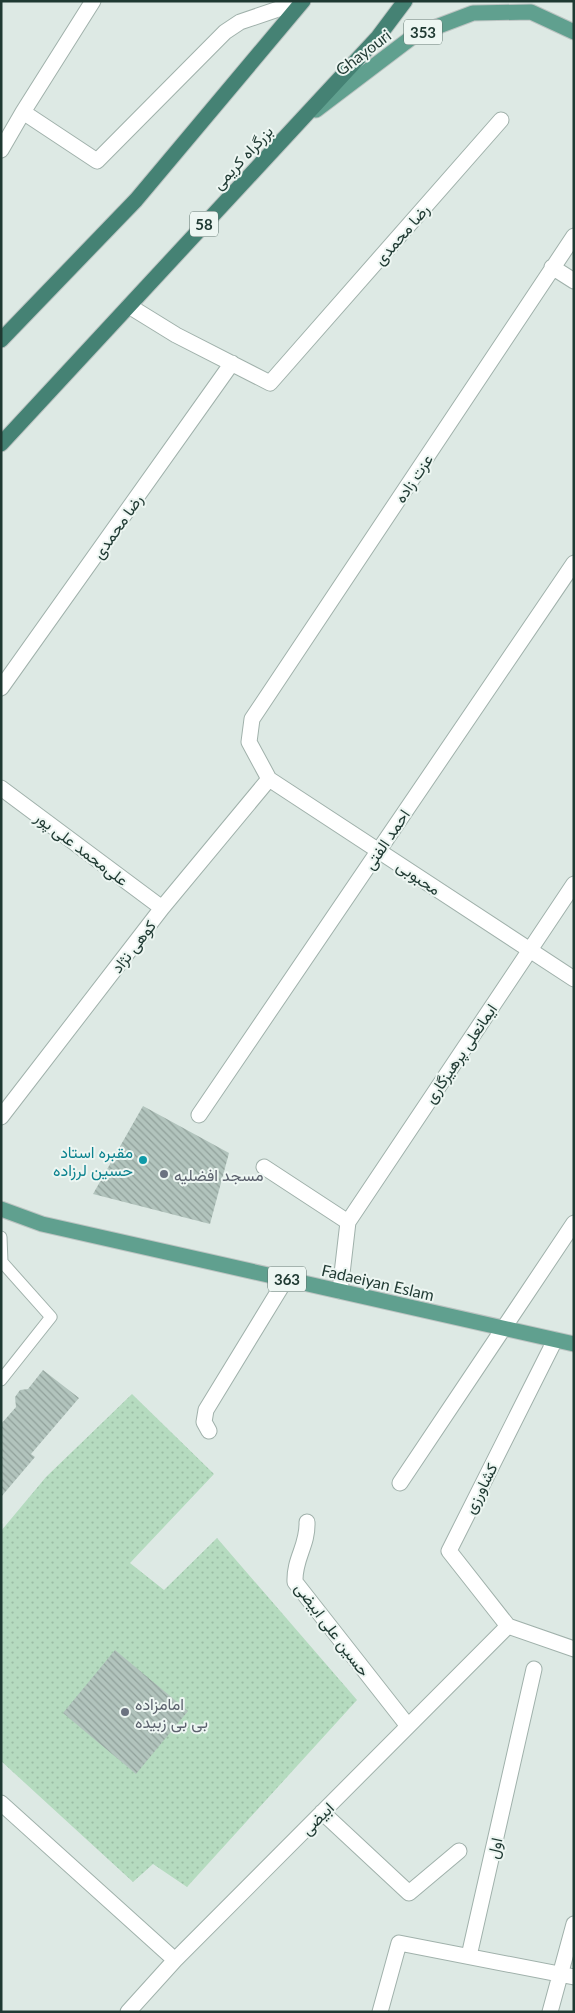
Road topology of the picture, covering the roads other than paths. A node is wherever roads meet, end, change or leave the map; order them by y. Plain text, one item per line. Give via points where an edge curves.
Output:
1 (93, 1) edge
2 (302, 1) edge
3 (405, 1) edge
4 (526, 7) edge
5 (574, 32) edge
6 (23, 112) junction
7 (500, 120) dead end
8 (295, 126) junction
9 (1, 150) edge
10 (574, 236) edge
11 (552, 267) junction
12 (574, 281) edge
13 (129, 306) junction
14 (1, 340) edge
15 (232, 363) junction
16 (1, 444) edge
17 (574, 563) edge
18 (1, 688) edge
19 (252, 719) joint
20 (269, 779) junction
21 (1, 788) edge
22 (379, 850) junction
23 (574, 884) edge
24 (162, 908) junction
25 (528, 950) junction
26 (574, 979) edge
27 (199, 1115) dead end
28 (1, 1117) edge
29 (264, 1167) dead end
30 (1, 1209) edge
31 (348, 1222) junction
32 (574, 1223) edge
33 (1, 1237) edge
34 (286, 1279) junction
35 (340, 1291) junction
36 (504, 1328) junction
37 (555, 1340) junction
38 (574, 1344) edge
39 (1, 1380) edge
40 (209, 1431) dead end
41 (400, 1483) dead end
42 (307, 1522) dead end
43 (508, 1626) junction
44 (574, 1649) edge
45 (534, 1670) dead end
46 (408, 1726) junction
47 (1, 1803) edge
48 (322, 1812) junction
49 (459, 1851) dead end
50 (574, 1924) edge
51 (469, 1956) junction
52 (175, 1960) junction
53 (567, 1976) edge
54 (128, 2012) edge
55 (380, 2012) edge
56 (550, 2012) edge

1 - 6 street
2 - 6 street via 240,22 225,32 97,161
2 - 14 highway via 136,200
3 - 8 highway, بزرگراه کریمی / 58 via 378,37
4 - 5 main road, Ghayouri / 353
4 - 8 main road, Ghayouri / 353 via 473,13 415,35
6 - 9 street
7 - 15 street, رضا محمدی via 270,383
8 - 13 highway, بزرگراه کریمی / 58
10 - 11 street, عزت زاده
11 - 12 street
11 - 19 street, عزت زاده
13 - 15 street, رضا محمدی via 176,335
13 - 16 highway, بزرگراه کریمی / 58
15 - 18 street, رضا محمدی
17 - 22 street, احمد الفتی
19 - 20 street, محبوبی via 249,742
20 - 22 street, محبوبی
20 - 24 street, کوهی نژاد
21 - 24 street, علی‌محمد علی پور
22 - 25 street, محبوبی
22 - 27 street, احمد الفتی
23 - 25 street, ایمانعلی پرهیزگاری
24 - 28 street, کوهی نژاد
25 - 26 street, محبوبی
25 - 31 street, ایمانعلی پرهیزگاری
29 - 31 street
30 - 34 main road, Fadaeiyan Eslam / 363 via 42,1224
31 - 35 street
32 - 36 street
33 - 39 lane via 2,1262 51,1317
34 - 35 main road, Fadaeiyan Eslam / 363
34 - 40 street via 206,1410 204,1422
35 - 36 main road, Fadaeiyan Eslam / 363
36 - 37 main road, Fadaeiyan Eslam / 363
36 - 41 street
37 - 38 main road, Fadaeiyan Eslam / 363
37 - 43 street, کشاورزی via 448,1551
42 - 46 street, حسین علی ابیضی via 308,1536 295,1569 295,1582
43 - 44 street
43 - 46 street, ابیضی
45 - 51 street, اول
46 - 48 street, ابیضی
47 - 52 street
48 - 49 street via 409,1893
48 - 52 street, ابیضی
50 - 53 street
51 - 53 street
51 - 55 street via 399,1943
52 - 54 street, ابیضی
53 - 56 street

